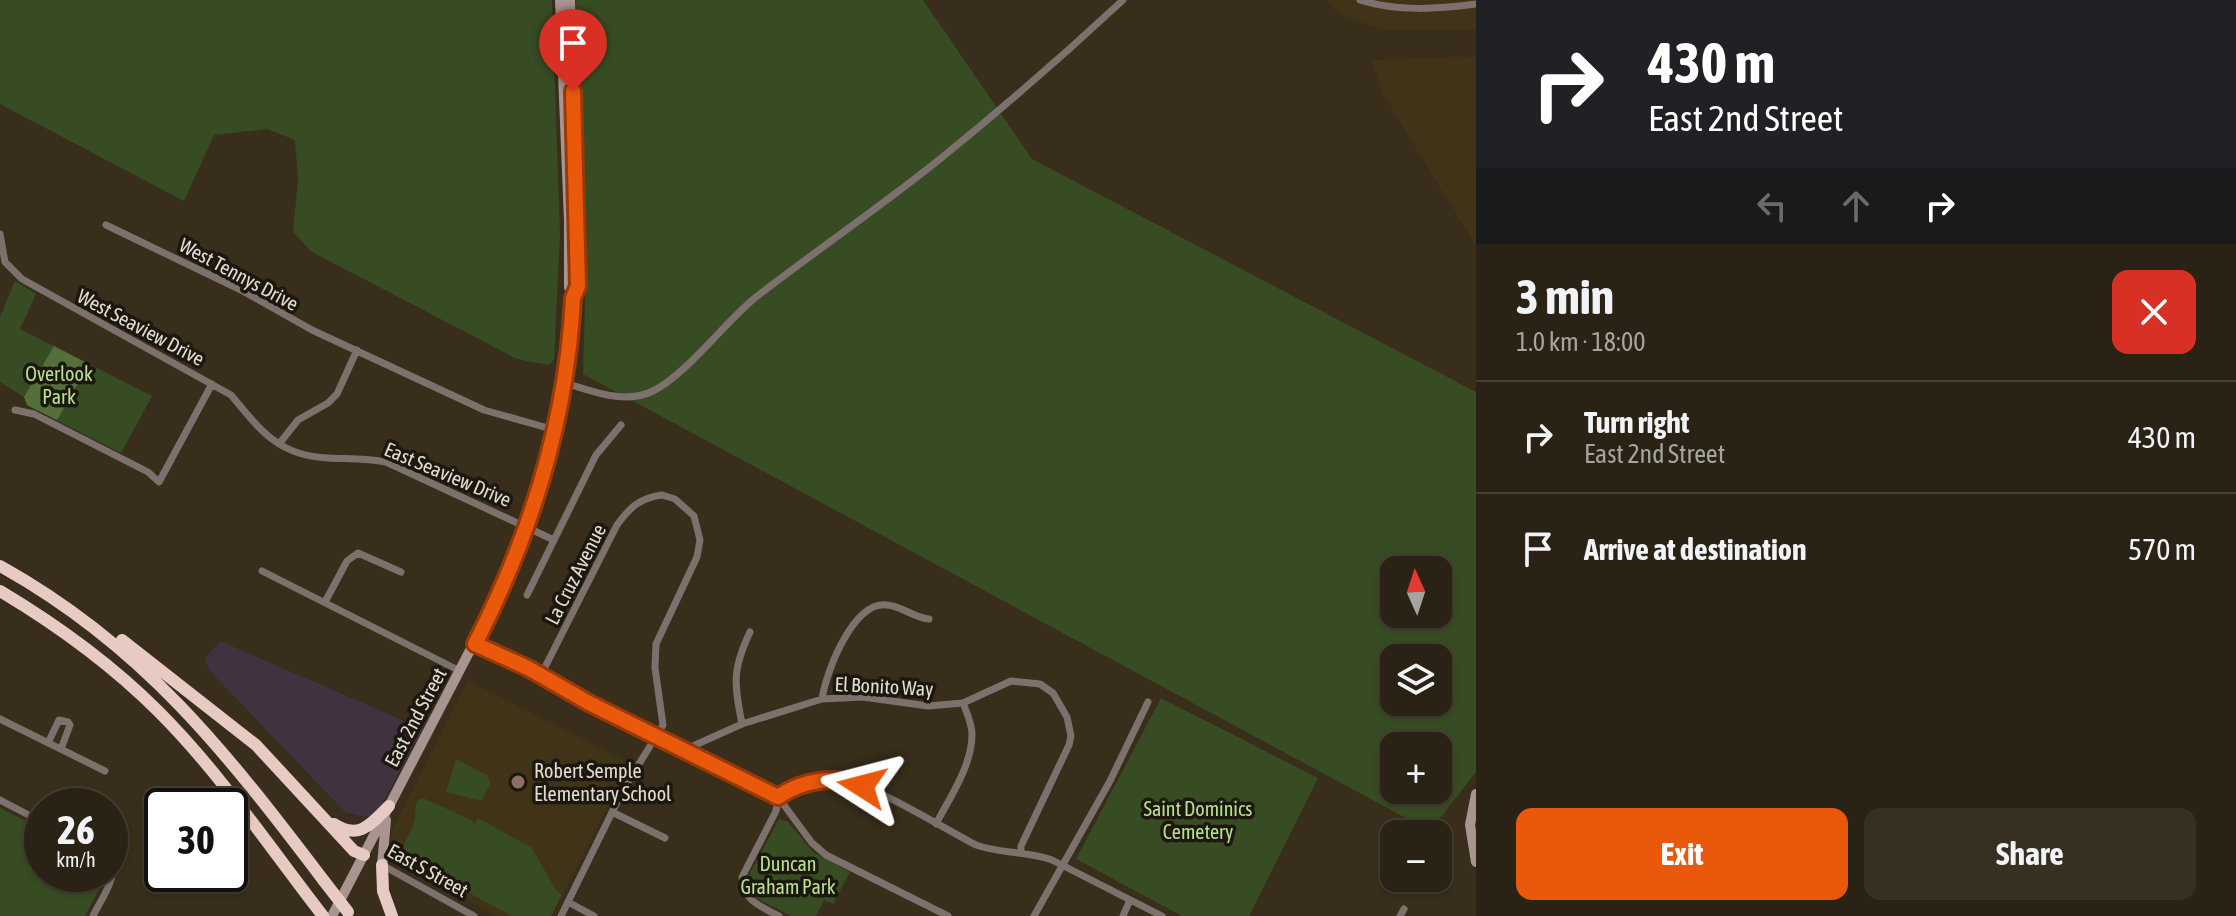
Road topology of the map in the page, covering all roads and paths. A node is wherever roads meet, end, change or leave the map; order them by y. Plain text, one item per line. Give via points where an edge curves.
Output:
1 (560, 0) edge
2 (570, 0) edge
3 (1123, 0) edge
4 (1360, 0) edge
5 (1403, 0) edge
6 (1476, 4) edge
7 (1386, 7) junction
8 (106, 225) dead end
9 (0, 234) edge
10 (2, 264) edge
11 (573, 298) junction
12 (357, 350) junction
13 (565, 383) junction
14 (212, 384) junction
15 (15, 410) dead end
16 (621, 425) dead end
17 (555, 430) junction
18 (279, 444) junction
19 (526, 525) junction
20 (554, 540) junction
21 (0, 566) edge
22 (262, 571) dead end
23 (401, 572) dead end
24 (0, 591) edge
25 (44, 592) junction
26 (527, 595) dead end
27 (325, 602) junction
28 (929, 619) dead end
29 (750, 632) dead end
30 (475, 644) junction
31 (460, 671) junction
32 (541, 675) junction
33 (822, 699) junction
34 (1148, 702) dead end
35 (963, 703) junction
36 (0, 719) edge
37 (742, 724) junction
38 (656, 736) junction
39 (48, 743) junction
40 (61, 749) junction
41 (684, 750) junction
42 (105, 771) dead end
43 (1476, 794) edge
44 (778, 797) junction
45 (0, 800) edge
46 (389, 806) junction
47 (612, 812) junction
48 (24, 813) edge
49 (328, 820) junction
50 (936, 824) junction
51 (665, 838) dead end
52 (1021, 852) junction
53 (364, 855) junction
54 (1476, 862) edge
55 (382, 865) junction
56 (1064, 866) junction
57 (105, 892) edge
58 (1130, 900) junction
59 (568, 902) junction
60 (350, 914) edge
61 (325, 915) edge
62 (93, 916) edge
63 (392, 916) edge
64 (474, 916) edge
65 (561, 916) edge
66 (594, 916) edge
67 (779, 916) edge
68 (948, 916) edge
69 (1034, 916) edge
70 (1123, 916) edge
71 (1162, 916) edge

1 - 11 main road, East 2nd Street
2 - 11 main road, East 2nd Street via 579,240
3 - 13 street via 939,160 741,310 653,391 611,396
4 - 7 street
5 - 7 street
6 - 7 street
8 - 12 street, West Tennys Drive
9 - 10 street, West Seaview Drive
10 - 14 street, West Seaview Drive via 37,289
11 - 13 main road, East 2nd Street
12 - 17 street, West Tennys Drive via 484,410
12 - 18 street via 337,394 298,420
13 - 17 main road, East 2nd Street
14 - 15 street via 159,482 34,414
14 - 18 street, West Seaview Drive via 231,395
16 - 20 street via 596,455
17 - 19 main road, East 2nd Street
18 - 19 street, East Seaview Drive via 295,454 386,462
19 - 20 street, East Seaview Drive
19 - 30 main road, East 2nd Street
20 - 26 street
21 - 25 highway
22 - 27 street
23 - 27 street via 358,553 347,561
24 - 61 highway via 75,640 159,712
25 - 49 highway via 104,627 229,722
25 - 60 highway, bridge via 117,645 192,716
27 - 31 street
28 - 33 street via 891,605 867,610 845,638
29 - 37 street via 736,664
30 - 31 main road, East 2nd Street
30 - 32 street
31 - 46 main road, East 2nd Street
32 - 38 street
32 - 38 street, La Cruz Avenue via 628,510 649,497 675,499 694,516 700,550 656,644 663,721
33 - 35 street, El Bonito Way
33 - 37 street, El Bonito Way
34 - 56 street
35 - 50 street via 971,726 970,752
35 - 52 street, El Bonito Way via 1011,681 1040,684 1064,709 1069,745
36 - 39 street
37 - 41 street, El Bonito Way
38 - 41 street
38 - 47 street
39 - 40 street
39 - 40 street via 59,720 68,722
40 - 42 street
41 - 44 street
43 - 54 main road via 1470,825
44 - 50 street via 838,778
44 - 67 street via 742,877 742,889 750,901
44 - 68 street via 826,855
45 - 48 street
46 - 49 highway via 358,832
46 - 53 main road, East 2nd Street
46 - 55 main road
47 - 51 street
47 - 59 street
49 - 53 highway via 354,851
50 - 52 street via 984,848
52 - 56 street
53 - 55 main road, East S Street
53 - 61 main road, East 2nd Street
55 - 63 highway via 383,891
55 - 64 street, East S Street
56 - 58 street
56 - 69 street
57 - 62 street
58 - 70 street
58 - 71 street
59 - 65 street
59 - 66 street

